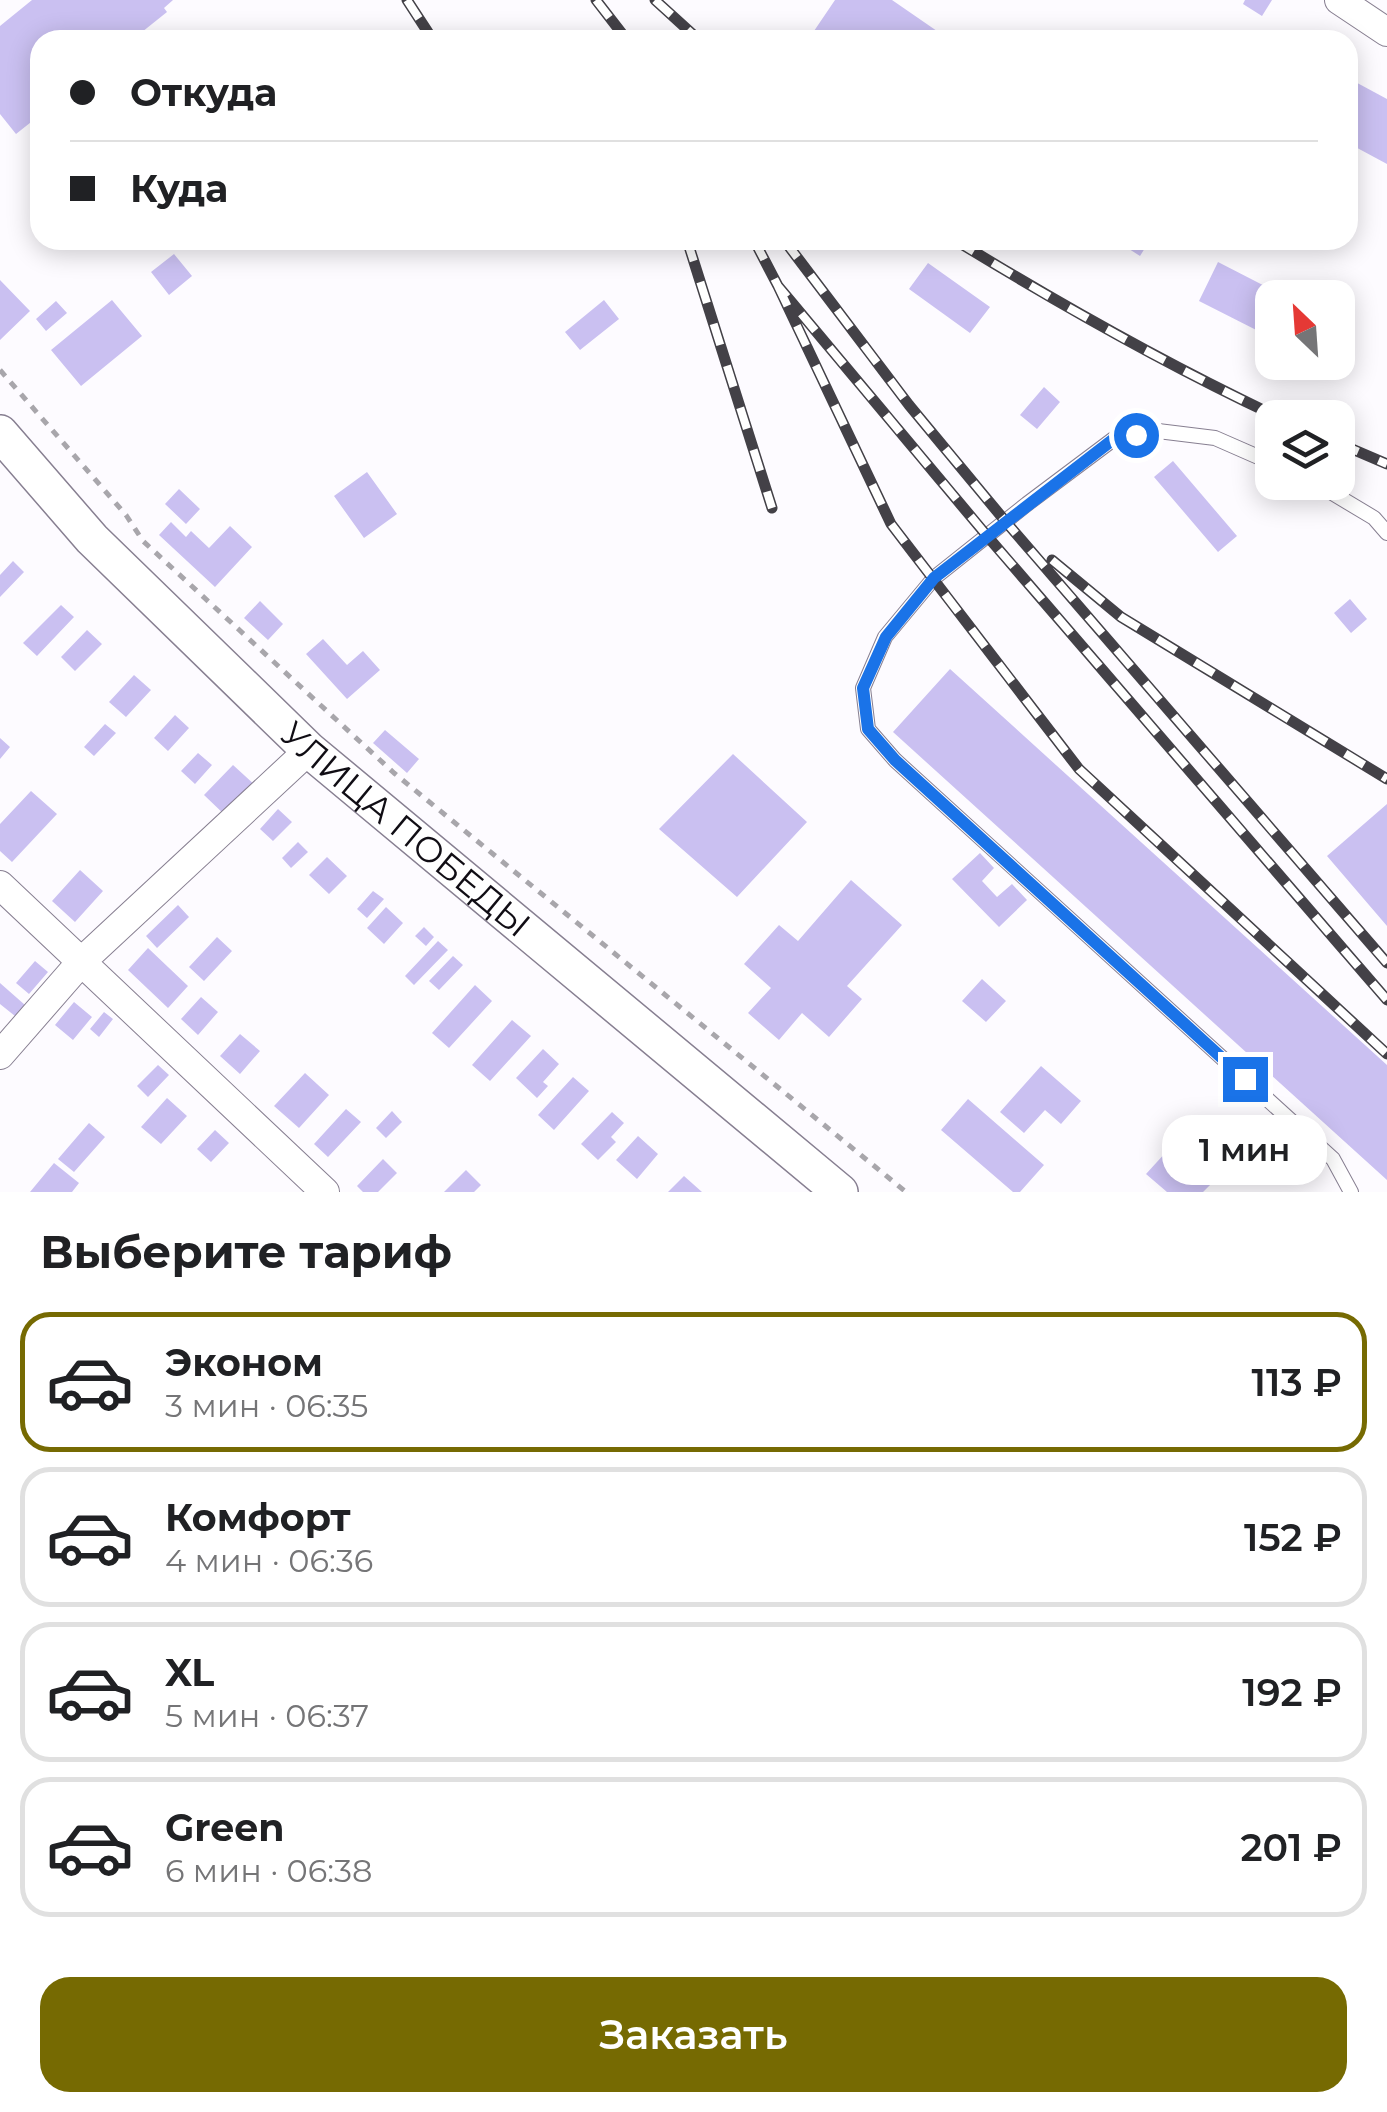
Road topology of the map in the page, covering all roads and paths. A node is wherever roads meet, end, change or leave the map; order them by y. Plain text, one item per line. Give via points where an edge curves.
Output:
1 (1339, 0) edge
2 (1387, 32) edge
3 (0, 370) edge
4 (0, 432) edge
5 (1255, 455) edge
6 (1344, 500) edge
7 (1387, 533) edge
8 (309, 750) junction
9 (0, 885) edge
10 (82, 962) junction
11 (0, 1055) edge
12 (325, 1192) edge
13 (840, 1192) edge
14 (906, 1192) edge
15 (1352, 1192) edge

1 - 2 street
3 - 14 path via 143,541 394,774
4 - 8 street, УЛИЦА ПОБЕДЫ via 92,539
5 - 15 lane via 1215,438 1158,431 1115,438 934,578 886,637 863,688 868,729 1332,1159
6 - 7 lane
8 - 10 street
8 - 13 street, УЛИЦА ПОБЕДЫ
9 - 10 street
10 - 11 street
10 - 12 street

